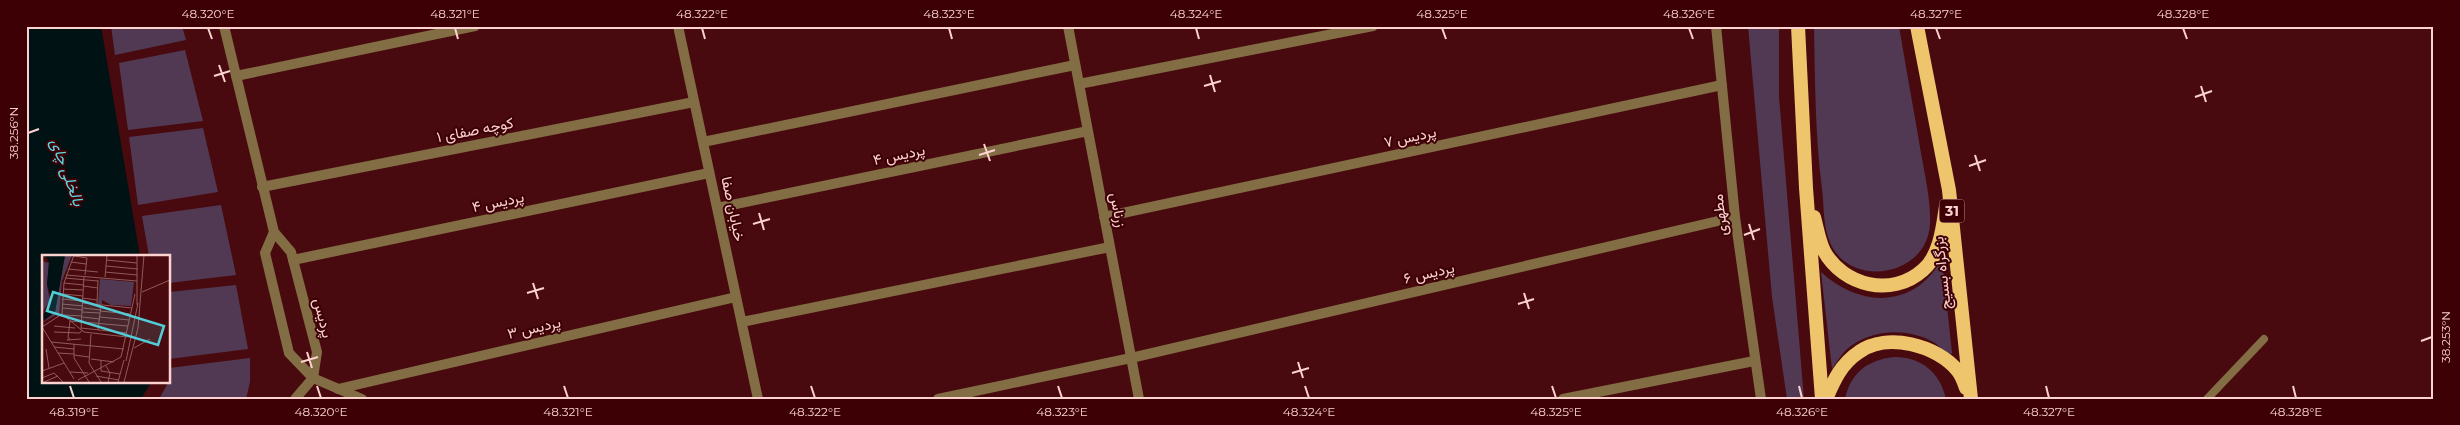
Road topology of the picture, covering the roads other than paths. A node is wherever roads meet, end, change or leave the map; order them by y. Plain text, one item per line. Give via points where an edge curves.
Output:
1 (224, 26) edge
2 (475, 26) edge
3 (678, 26) edge
4 (1068, 26) edge
5 (1373, 26) edge
6 (1716, 26) edge
7 (1798, 26) edge
8 (1917, 26) edge
9 (1075, 65) junction
10 (236, 76) junction
11 (1079, 84) junction
12 (1722, 85) junction
13 (694, 102) junction
14 (1088, 131) junction
15 (703, 142) junction
16 (710, 173) junction
17 (262, 187) junction
18 (1806, 188) junction
19 (1949, 190) junction
20 (717, 208) junction
21 (1104, 217) junction
22 (1734, 217) junction
23 (274, 232) junction
24 (1110, 247) junction
25 (293, 260) junction
26 (736, 297) junction
27 (742, 322) junction
28 (2264, 339) dead end
29 (1131, 358) junction
30 (1754, 361) junction
31 (313, 378) junction
32 (338, 389) junction
33 (1971, 398) edge
34 (295, 399) edge
35 (362, 399) edge
36 (758, 399) edge
37 (938, 399) edge
38 (1139, 399) edge
39 (1562, 399) edge
40 (1761, 399) edge
41 (1822, 399) edge
42 (1826, 399) edge
43 (2208, 399) edge

1 - 10 street, پردیس
2 - 10 street
3 - 13 street, خیابان صفا
4 - 9 street, زرناس
5 - 11 street
6 - 12 street, مطهری
7 - 18 highway
8 - 19 highway, بزرگراه بسیج / 31
9 - 11 street, زرناس
9 - 15 street
10 - 17 street, پردیس
11 - 14 street, زرناس
12 - 21 street, پردیس ۷
12 - 22 street, مطهری
13 - 15 street, خیابان صفا
13 - 17 street, کوچه صفای ۱
14 - 20 street, پردیس ۴
14 - 21 street, زرناس
15 - 16 street, خیابان صفا
16 - 20 street, خیابان صفا
16 - 25 street, پردیس ۴
17 - 23 street, پردیس
18 - 19 highway via 1823,250 1834,264 1852,279 1888,286 1906,281 1930,262 1942,229
18 - 41 highway
19 - 33 highway, بزرگراه بسیج / 31
20 - 26 street, خیابان صفا
21 - 24 street, زرناس
22 - 29 street, پردیس ۶
22 - 30 street, مطهری
23 - 25 street, پردیس via 292,252
23 - 31 street via 265,253 289,353
24 - 27 street
24 - 29 street, زرناس
25 - 31 street, پردیس via 317,352
26 - 27 street, خیابان صفا
26 - 32 street, پردیس ۳
27 - 36 street, خیابان صفا
28 - 43 lane
29 - 37 street, پردیس ۶
29 - 38 street, زرناس
30 - 39 street
30 - 40 street, مطهری
31 - 32 street
31 - 34 street
32 - 35 street
33 - 42 highway via 1958,371 1946,360 1925,348 1902,343 1872,345 1860,351 1838,372

